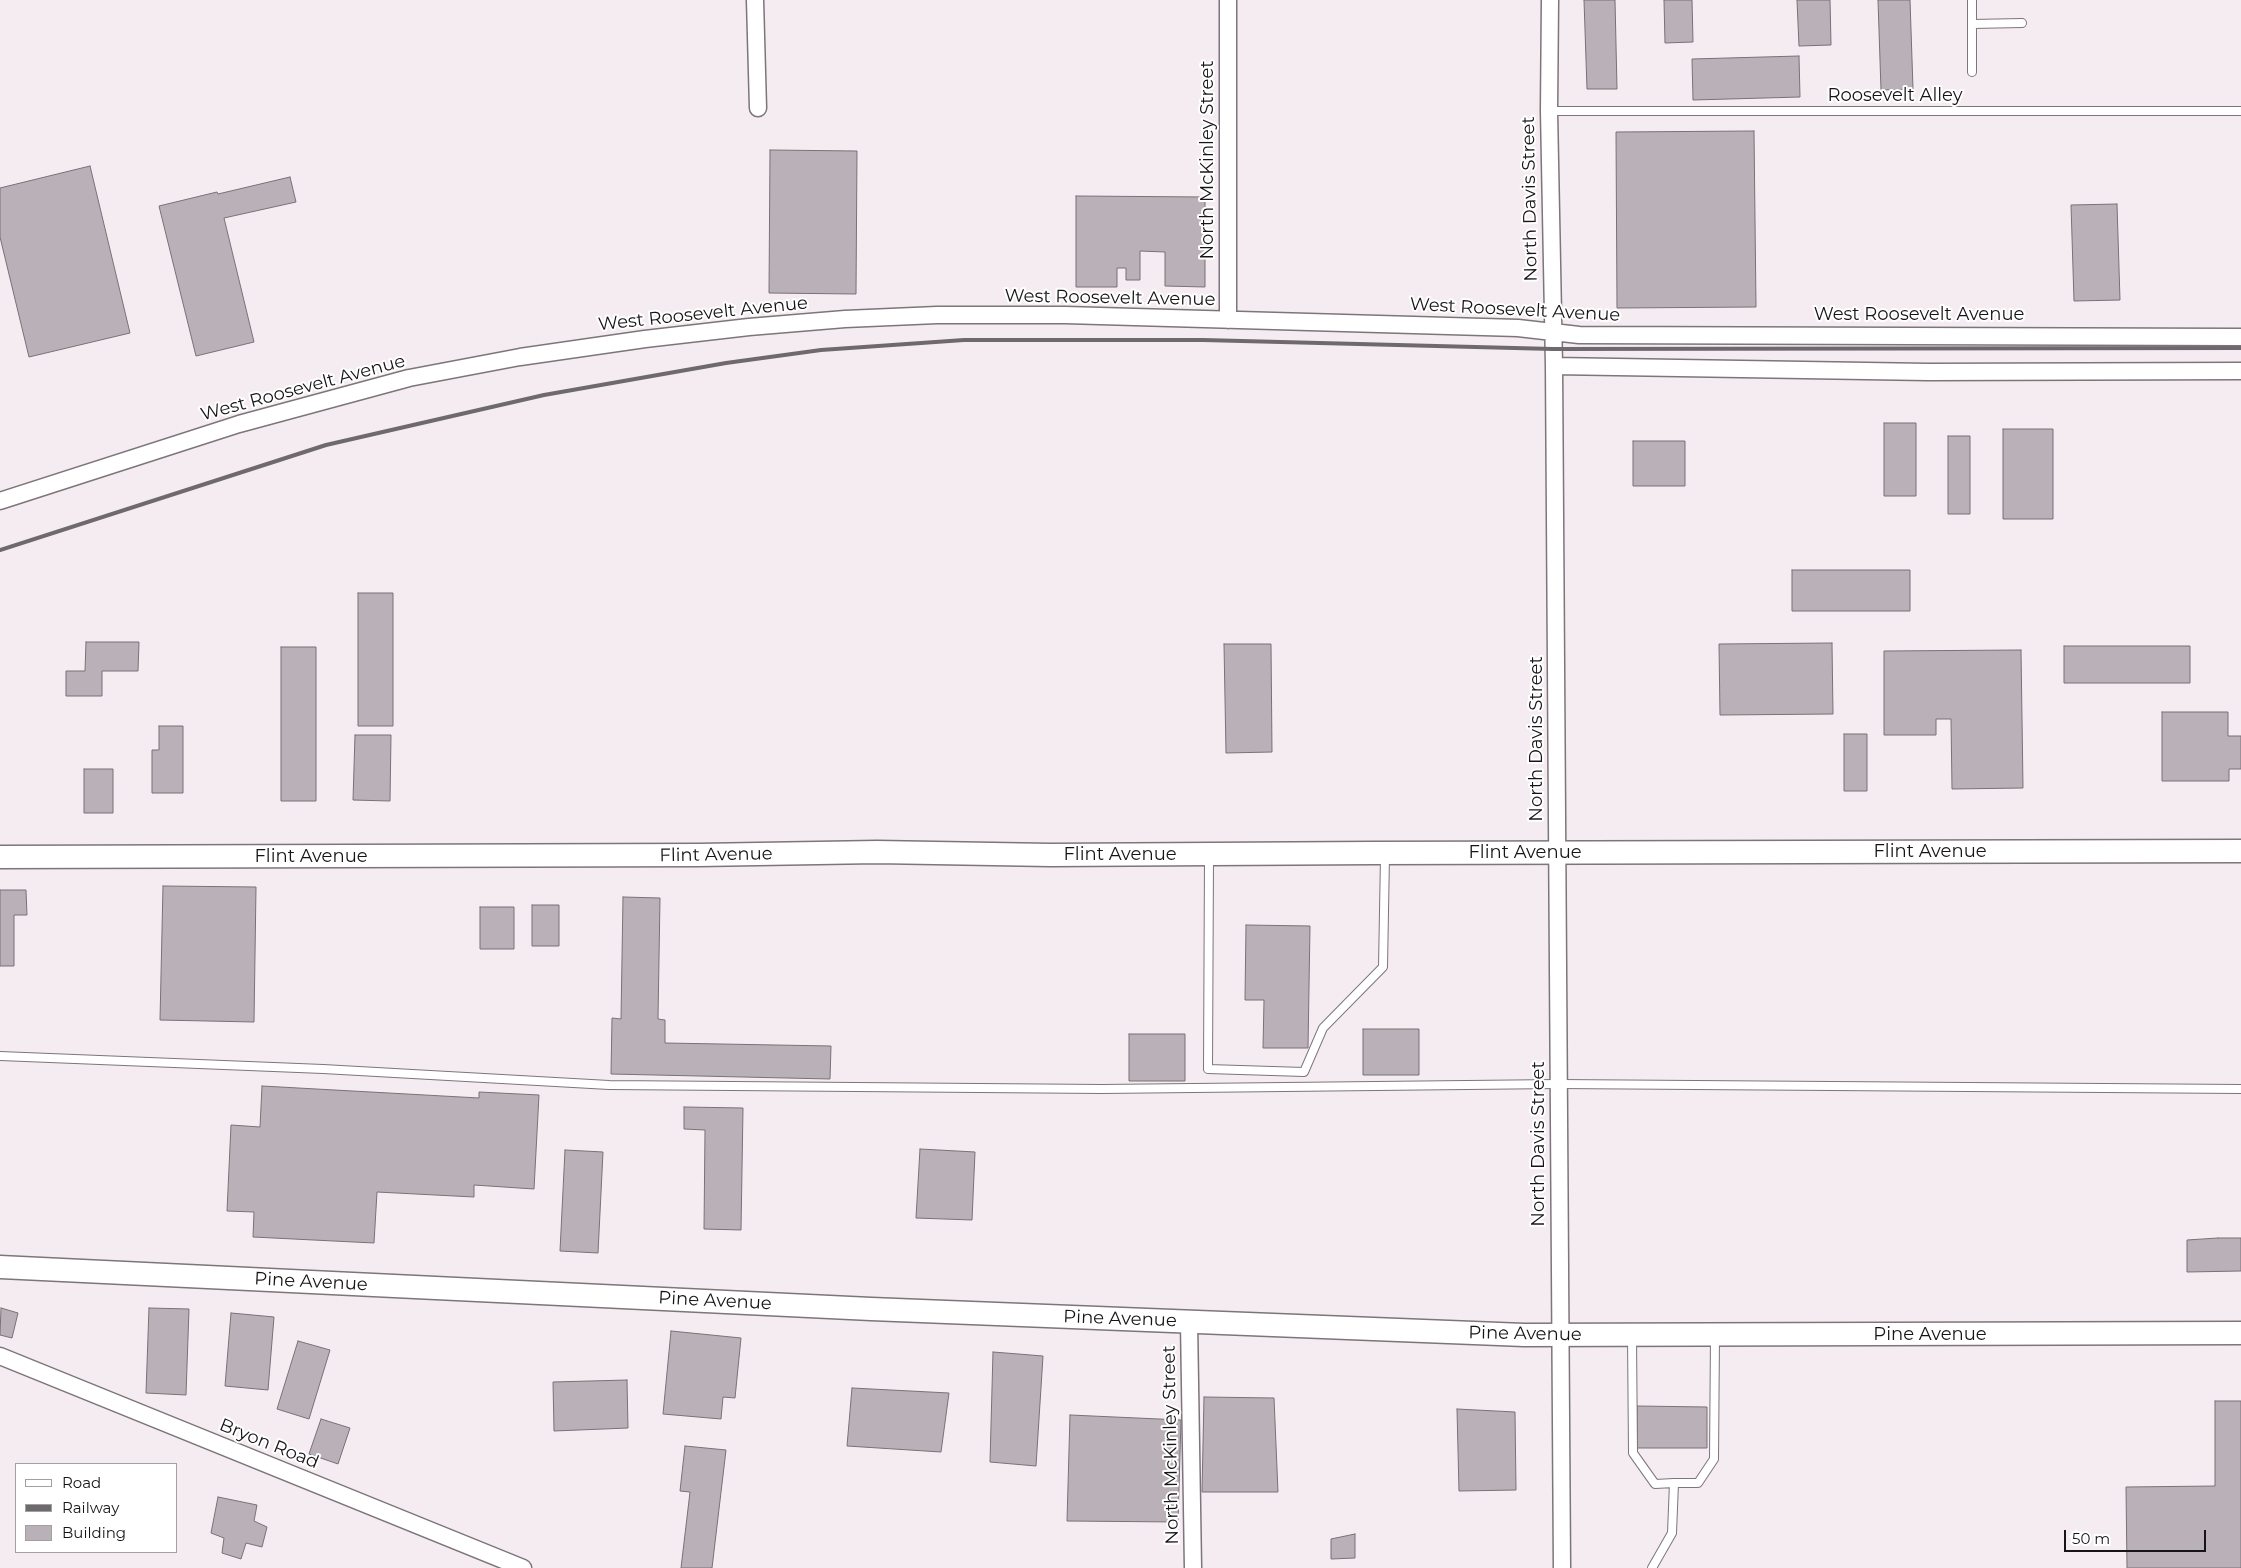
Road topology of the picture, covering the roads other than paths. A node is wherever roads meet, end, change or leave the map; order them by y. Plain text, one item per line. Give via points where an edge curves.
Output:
1 (755, 0) edge
2 (1228, 0) edge
3 (1550, 0) edge
4 (1972, 0) edge
5 (2022, 23) dead end
6 (1972, 24) junction
7 (1972, 72) dead end
8 (758, 108) dead end
9 (1549, 111) junction
10 (2241, 111) edge
11 (1228, 320) junction
12 (1553, 332) junction
13 (2241, 337) edge
14 (1554, 366) junction
15 (2241, 371) edge
16 (0, 502) edge
17 (2241, 851) edge
18 (1386, 853) junction
19 (1556, 853) junction
20 (1209, 854) junction
21 (0, 857) edge
22 (0, 1056) edge
23 (1558, 1084) junction
24 (2241, 1089) edge
25 (0, 1267) edge
26 (1189, 1322) junction
27 (1632, 1334) junction
28 (1715, 1334) junction
29 (2241, 1334) edge
30 (1559, 1336) junction
31 (2, 1358) edge
32 (1674, 1483) junction
33 (523, 1568) edge
34 (1193, 1568) edge
35 (1562, 1568) edge
36 (1652, 1568) edge

1 - 8 street
2 - 11 street, North McKinley Street
3 - 9 street, North Davis Street
4 - 6 lane
5 - 6 lane
6 - 7 lane
9 - 10 lane, Roosevelt Alley
9 - 12 street, North Davis Street
11 - 12 street, West Roosevelt Avenue via 1518,328
11 - 16 street, West Roosevelt Avenue via 937,315 863,318 645,338 409,378 345,394 239,424
12 - 13 street, West Roosevelt Avenue via 1579,335
12 - 14 street, North Davis Street
14 - 15 street via 1928,372
14 - 19 street, North Davis Street
17 - 19 street, Flint Avenue
18 - 19 street, Flint Avenue
18 - 20 street, Flint Avenue
18 - 20 lane via 1382,967 1323,1028 1304,1072 1208,1069
19 - 23 street, North Davis Street
20 - 21 street, Flint Avenue via 1050,856 876,852 698,856
22 - 23 lane via 609,1085 1102,1089
23 - 24 lane
23 - 30 street, North Davis Street
25 - 26 street, Pine Avenue
26 - 30 street, Pine Avenue
26 - 34 street, North McKinley Street
27 - 28 street, Pine Avenue
27 - 30 street, Pine Avenue
27 - 32 lane via 1633,1454 1656,1484
28 - 29 street, Pine Avenue
28 - 32 lane via 1714,1459 1698,1483
30 - 35 street, North Davis Street
31 - 33 street, Bryon Road
32 - 36 lane via 1672,1533

